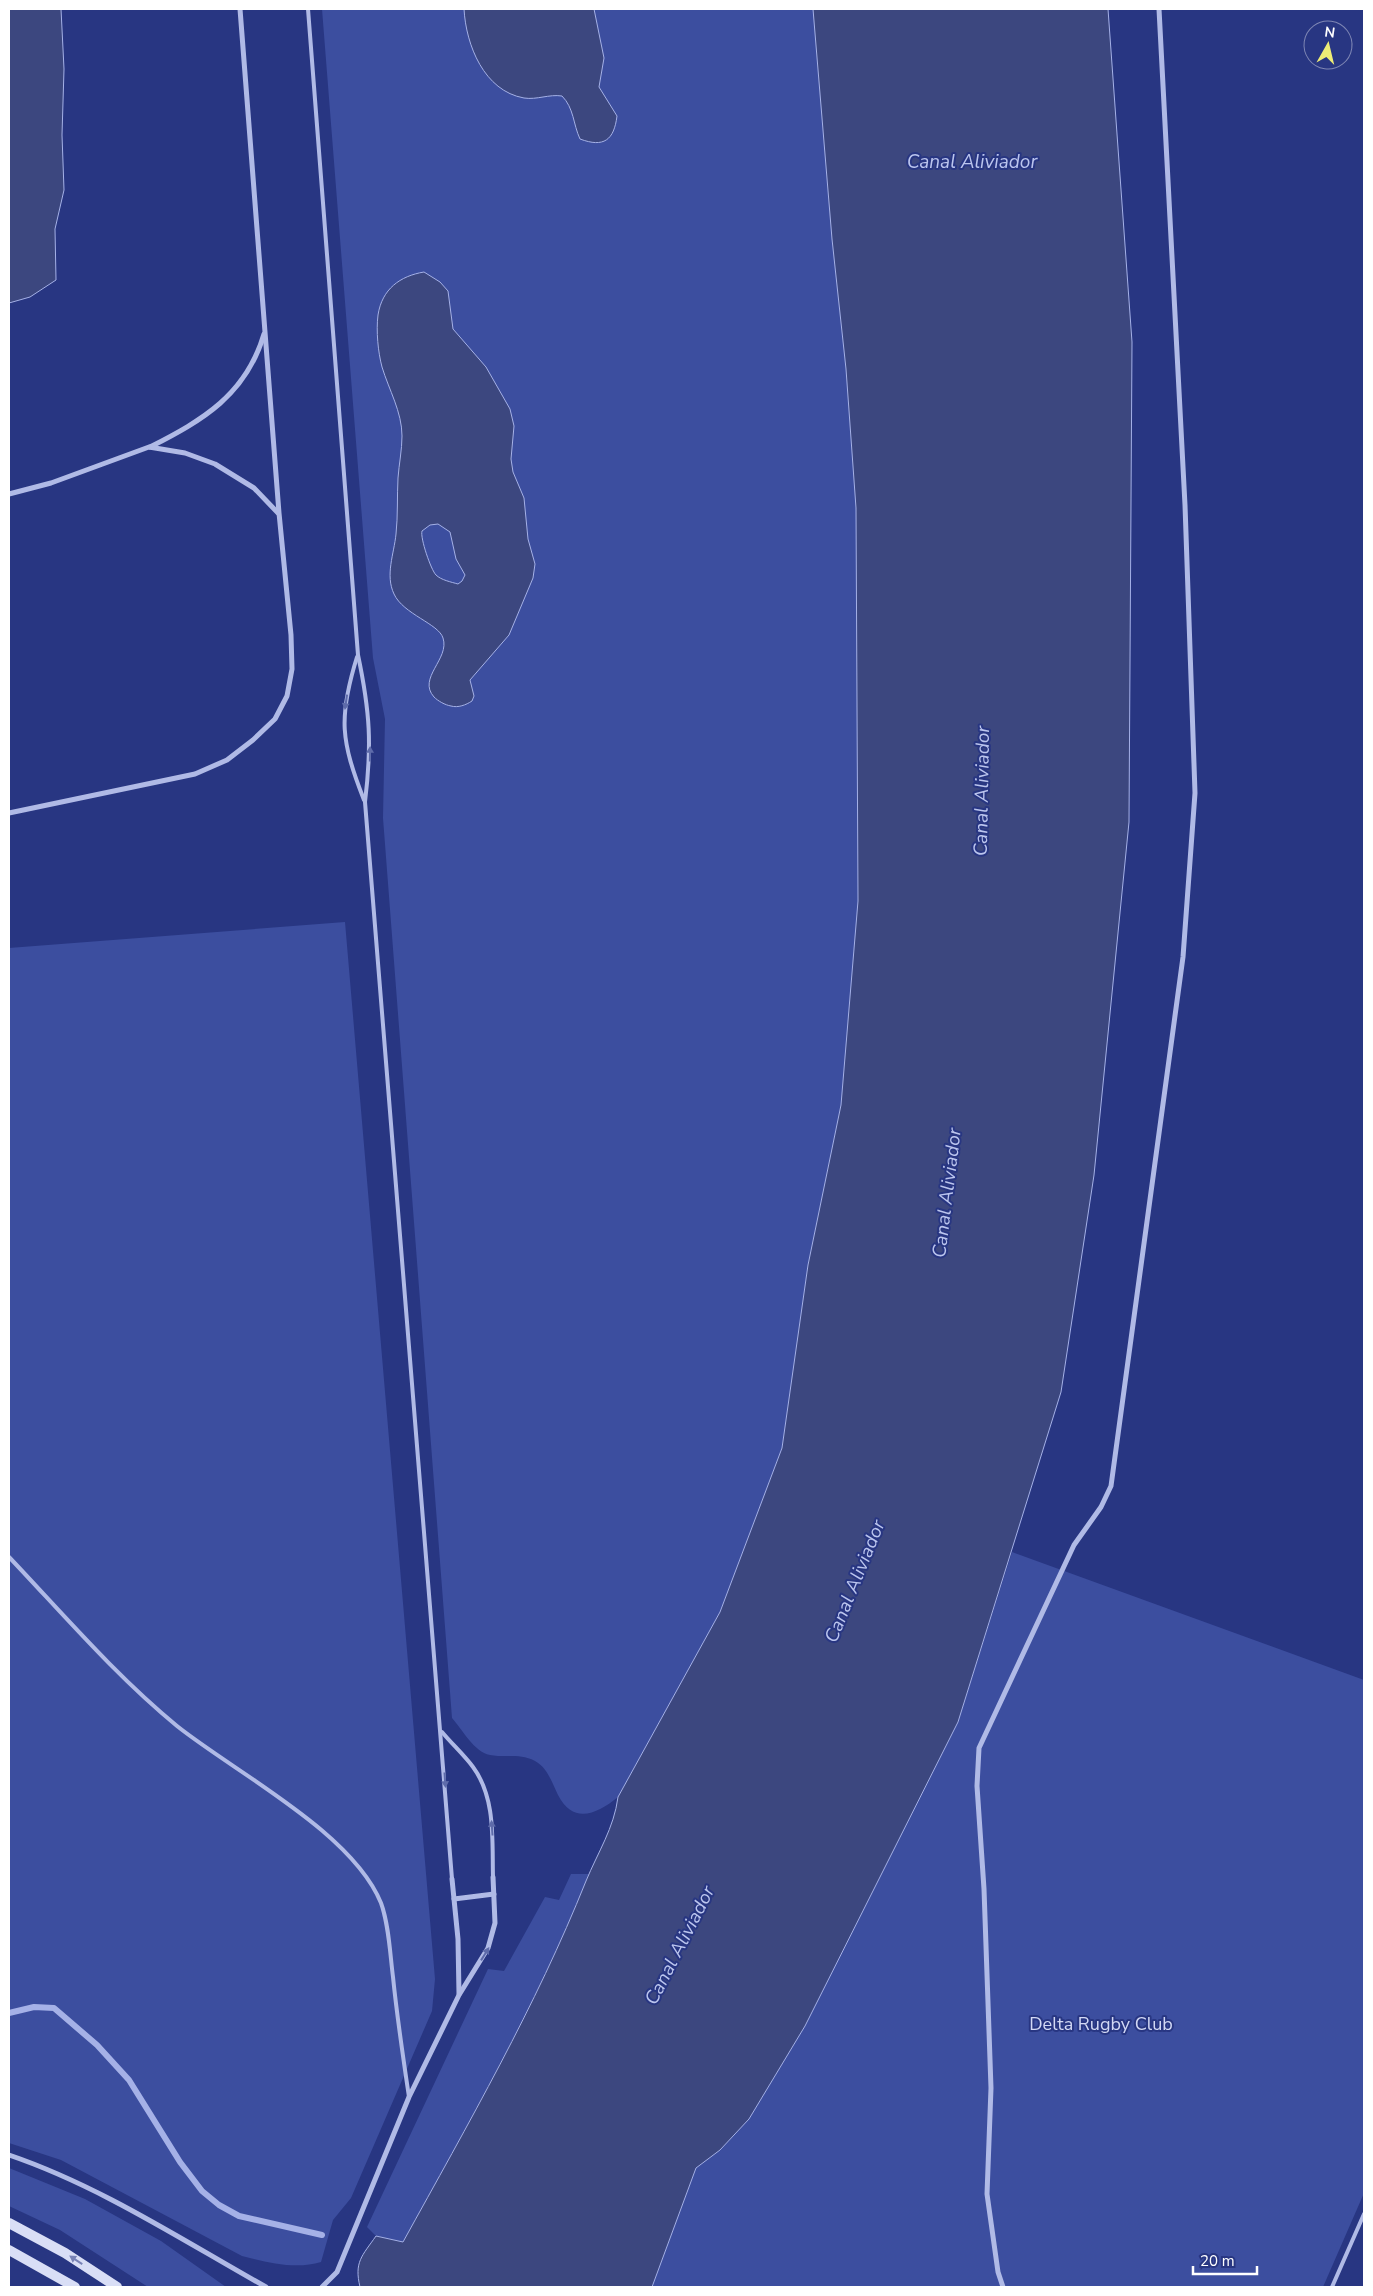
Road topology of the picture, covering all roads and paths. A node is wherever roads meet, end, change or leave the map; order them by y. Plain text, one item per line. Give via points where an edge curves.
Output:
1 (240, 9) edge
2 (308, 9) edge
3 (1159, 9) edge
4 (265, 330) junction
5 (149, 447) junction
6 (9, 494) edge
7 (279, 514) junction
8 (358, 655) junction
9 (365, 802) junction
10 (9, 814) edge
11 (9, 1557) edge
12 (442, 1732) junction
13 (493, 1877) joint
14 (452, 1879) joint
15 (494, 1894) junction
16 (454, 1899) junction
17 (459, 1995) junction
18 (409, 2097) junction
19 (9, 2155) edge
20 (1364, 2214) edge
21 (9, 2223) edge
22 (9, 2250) edge
23 (75, 2287) edge
24 (117, 2287) edge
25 (266, 2287) edge
26 (322, 2287) edge
27 (1003, 2287) edge
28 (1332, 2287) edge

1 - 4 street
2 - 8 lane
3 - 27 street via 1185,505 1194,802 1183,957 1111,1486 1102,1507 1074,1545 979,1748 977,1786 991,2088 987,2194
4 - 5 street via 257,356 236,388 193,425
4 - 7 street
5 - 6 street
5 - 7 street via 185,453 215,464 254,488
7 - 10 street via 292,669 287,696 275,719 227,760 195,774
9 -> 8 lane via 370,730 368,700
8 -> 9 lane via 348,686 344,728 349,761
9 - 12 lane
11 - 18 lane via 122,1675 177,1726 282,1800 331,1839 364,1872 383,1913
13 -> 12 lane via 491,1823 484,1790 474,1769
12 -> 14 lane
13 - 15 street
14 - 16 street
15 - 16 street
17 -> 15 street via 492,1939
16 - 17 street
17 - 18 street
18 - 26 street via 337,2272
19 - 25 street via 42,2166 120,2204
20 - 28 lane
24 -> 21 main road via 65,2253
22 - 23 main road

